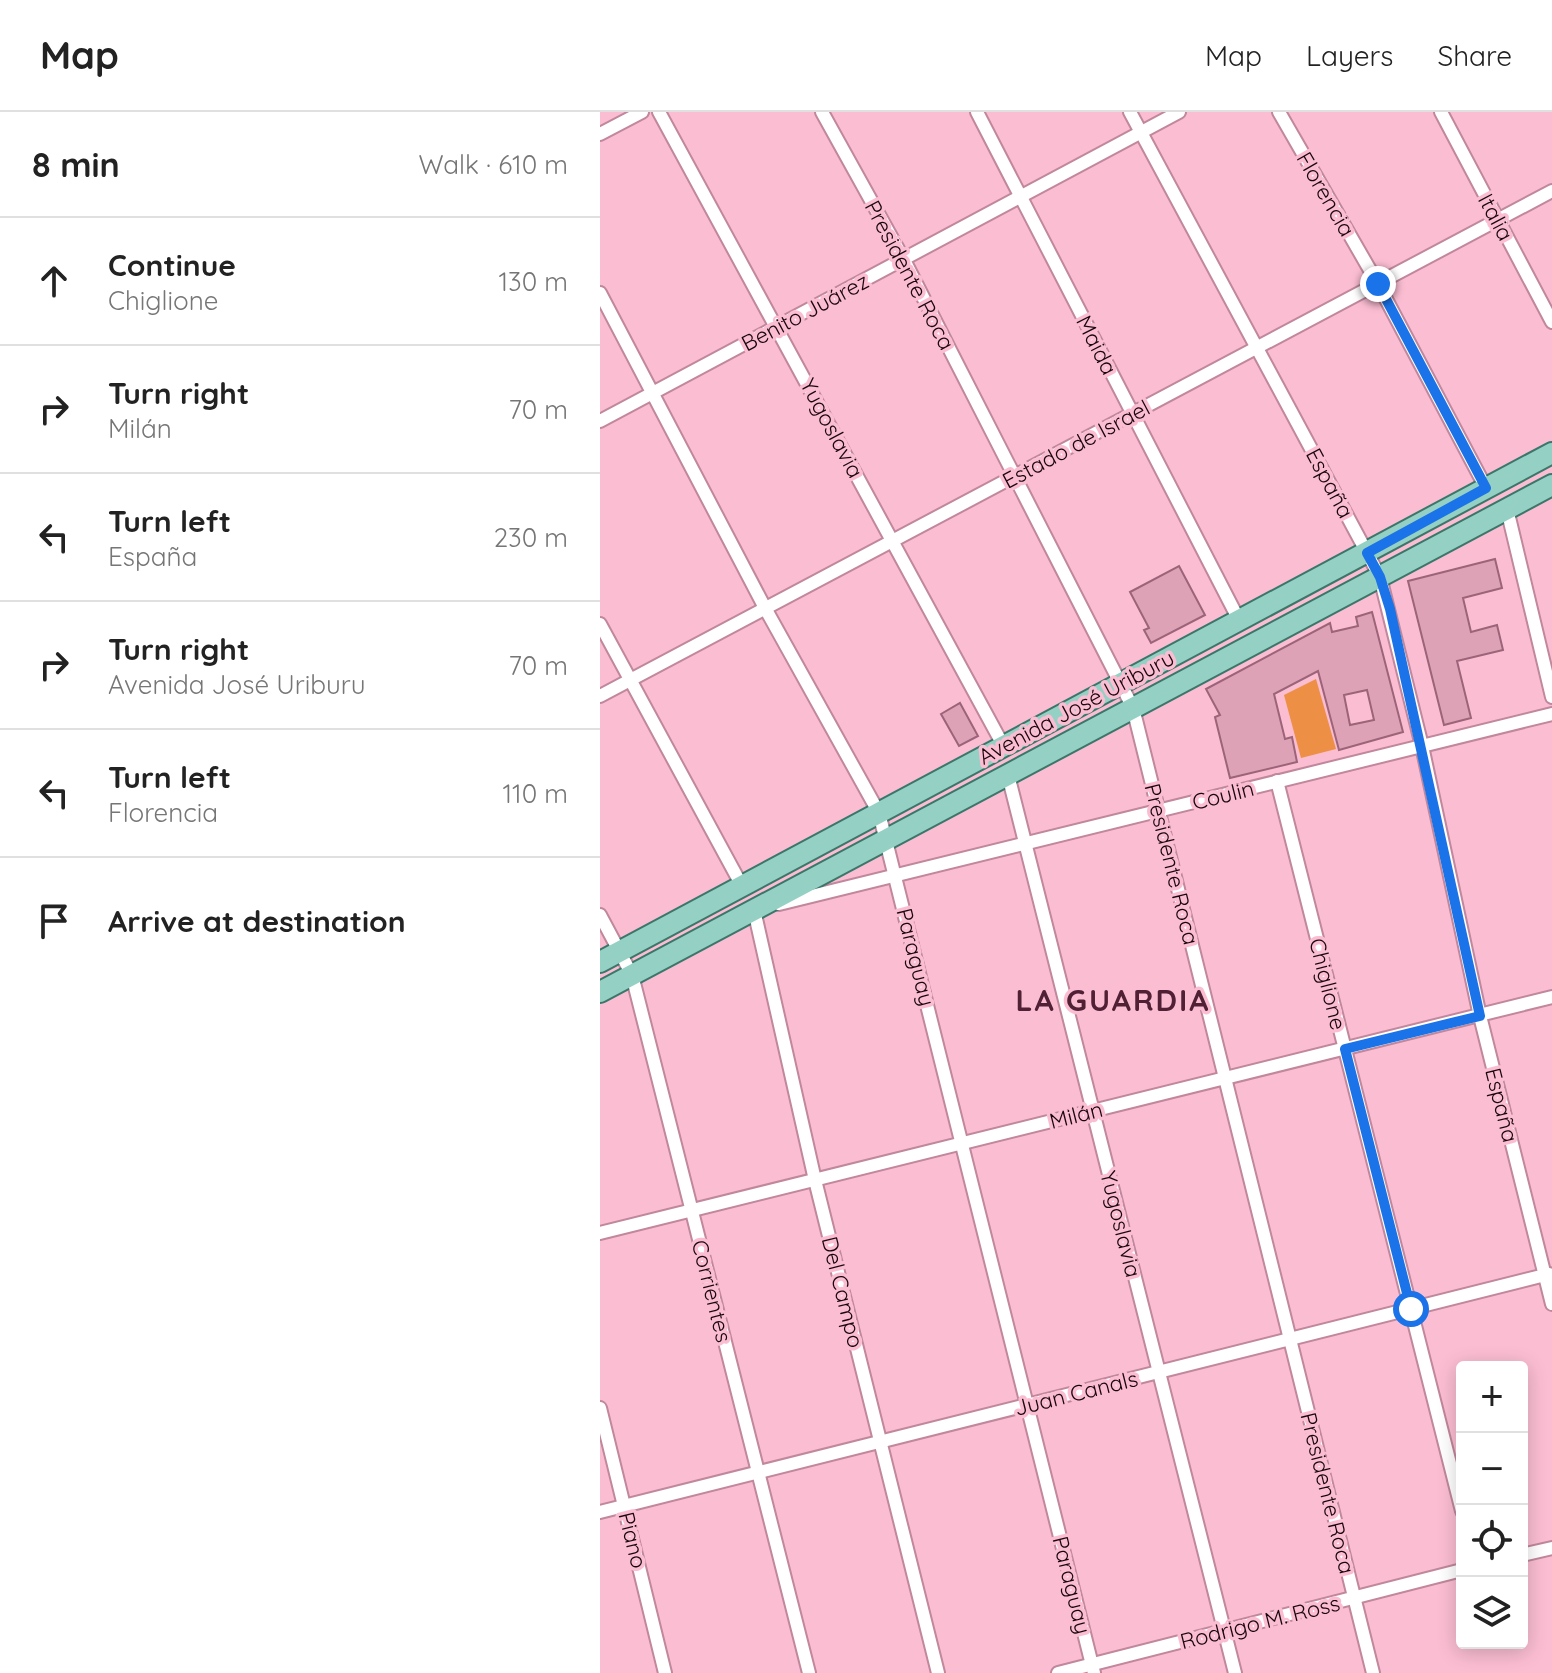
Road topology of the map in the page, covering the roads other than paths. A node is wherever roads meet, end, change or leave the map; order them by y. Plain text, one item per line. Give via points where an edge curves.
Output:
1 (642, 112) edge
2 (659, 112) edge
3 (822, 112) edge
4 (977, 112) edge
5 (1130, 112) edge
6 (1179, 112) edge
7 (1279, 112) edge
8 (1441, 112) edge
9 (1141, 132) junction
10 (600, 134) edge
11 (1552, 191) edge
12 (1021, 197) junction
13 (1498, 220) junction
14 (904, 260) junction
15 (1378, 284) junction
16 (600, 293) edge
17 (1552, 322) edge
18 (778, 326) junction
19 (1257, 348) junction
20 (654, 392) junction
21 (1133, 414) junction
22 (600, 421) edge
23 (1552, 453) edge
24 (1015, 476) junction
25 (1552, 485) edge
26 (1486, 488) junction
27 (1507, 509) junction
28 (893, 541) junction
29 (1367, 553) junction
30 (1380, 577) junction
31 (765, 608) junction
32 (1239, 620) junction
33 (600, 624) edge
34 (629, 680) junction
35 (1120, 683) junction
36 (600, 696) edge
37 (1552, 697) edge
38 (1133, 708) junction
39 (1552, 714) edge
40 (1003, 745) junction
41 (1422, 746) junction
42 (1008, 775) junction
43 (1277, 781) junction
44 (1159, 811) junction
45 (879, 813) junction
46 (886, 840) junction
47 (1025, 843) junction
48 (896, 876) junction
49 (742, 886) junction
50 (754, 910) junction
51 (600, 915) edge
52 (619, 951) junction
53 (600, 962) edge
54 (632, 975) junction
55 (600, 992) edge
56 (1552, 997) edge
57 (1480, 1016) junction
58 (1345, 1049) junction
59 (1225, 1079) junction
60 (1093, 1111) junction
61 (962, 1144) junction
62 (815, 1180) junction
63 (692, 1210) junction
64 (600, 1233) edge
65 (1548, 1274) edge
66 (1552, 1304) edge
67 (1411, 1309) junction
68 (1290, 1339) junction
69 (1159, 1372) junction
70 (1027, 1405) junction
71 (600, 1408) edge
72 (881, 1442) junction
73 (758, 1472) junction
74 (1460, 1505) edge
75 (624, 1506) junction
76 (600, 1512) edge
77 (1552, 1548) edge
78 (1528, 1554) edge
79 (1456, 1572) edge
80 (1354, 1598) junction
81 (1224, 1631) junction
82 (1093, 1669) edge
83 (665, 1673) edge
84 (809, 1673) edge
85 (938, 1673) edge
86 (1058, 1673) edge
87 (1235, 1673) edge
88 (1373, 1673) edge

1 - 10 street
2 - 18 street, Yugoslavia
3 - 14 street, Presidente Roca
4 - 12 street, Maida
5 - 9 street, España
6 - 9 street, Benito Juárez
7 - 15 street, Florencia
8 - 13 street, Italia
9 - 12 street, Benito Juárez
9 - 19 street, España
11 - 13 street, Estado de Israel
12 - 14 street, Benito Juárez
12 - 21 street, Maida
13 - 15 street, Estado de Israel
13 - 17 street, Italia
14 - 18 street, Benito Juárez
14 - 24 street, Presidente Roca
15 - 19 street, Estado de Israel
15 - 26 street, Florencia
16 - 20 street, Paraguay
18 - 20 street, Benito Juárez
18 - 28 street, Yugoslavia
19 - 21 street, Estado de Israel
19 - 29 street, España
20 - 22 street, Benito Juárez
20 - 31 street, Paraguay
21 - 24 street, Estado de Israel
21 - 32 street, Maida
23 - 26 main road, Avenida José Uriburu
24 - 28 street, Estado de Israel
24 - 35 street, Presidente Roca
25 - 27 main road, Avenida José Uriburu
26 - 29 main road, Avenida José Uriburu
27 - 30 main road, Avenida José Uriburu
27 - 37 street
28 - 31 street, Estado de Israel
28 - 40 street, Yugoslavia
29 - 30 street, España
29 - 32 main road, Avenida José Uriburu
30 - 38 main road, Avenida José Uriburu
30 - 41 street, España
31 - 34 street, Estado de Israel
31 - 45 street, Paraguay
32 - 35 main road, Avenida José Uriburu
33 - 34 street
34 - 36 street, Estado de Israel
34 - 49 street
35 - 38 street, Presidente Roca
35 - 40 main road, Avenida José Uriburu
38 - 42 main road, Avenida José Uriburu
38 - 44 street, Presidente Roca
39 - 41 street, Coulin
40 - 45 main road, Avenida José Uriburu
41 - 43 street, Coulin
41 - 57 street, España
42 - 46 main road, Avenida José Uriburu
42 - 47 street, Yugoslavia
43 - 44 street, Coulin
43 - 58 street, Chiglione
44 - 47 street, Coulin
44 - 59 street, Presidente Roca
45 - 46 street, Paraguay
45 - 49 main road, Avenida José Uriburu
46 - 48 street, Paraguay
46 - 50 main road, Avenida José Uriburu
47 - 48 street, Coulin
47 - 60 street, Yugoslavia
48 - 50 street, Coulin
48 - 61 street, Paraguay
49 - 52 main road, Avenida José Uriburu
50 - 54 main road, Avenida José Uriburu
50 - 62 street, Del Campo
51 - 52 street, Corrientes
52 - 53 main road, Avenida José Uriburu
52 - 54 street, Corrientes
54 - 55 main road, Avenida José Uriburu
54 - 63 street, Corrientes
56 - 57 street, Milán
57 - 58 street, Milán
57 - 65 street, España
58 - 59 street, Milán
58 - 67 street, Chiglione
59 - 60 street, Milán
59 - 68 street, Presidente Roca
60 - 61 street, Milán
60 - 69 street, Yugoslavia
61 - 62 street, Milán
61 - 70 street, Paraguay
62 - 63 street, Milán
62 - 72 street, Del Campo
63 - 64 street, Milán
63 - 73 street, Corrientes
65 - 66 street, España
65 - 67 street, Juan Canals
67 - 68 street, Juan Canals
67 - 74 street, Chiglione
68 - 69 street, Juan Canals
68 - 80 street, Presidente Roca
69 - 70 street, Juan Canals
69 - 81 street, Yugoslavia
70 - 72 street, Juan Canals
70 - 82 street, Paraguay
71 - 75 street, Piano
72 - 73 street, Juan Canals
72 - 85 street, Del Campo
73 - 75 street, Juan Canals
73 - 84 street, Corrientes
75 - 76 street, Juan Canals
75 - 83 street, Piano
77 - 78 street
79 - 80 street, Rodrigo M. Ross
80 - 81 street, Rodrigo M. Ross
80 - 88 street, Presidente Roca
81 - 82 street, Rodrigo M. Ross
81 - 87 street, Yugoslavia
82 - 86 street, Rodrigo M. Ross

